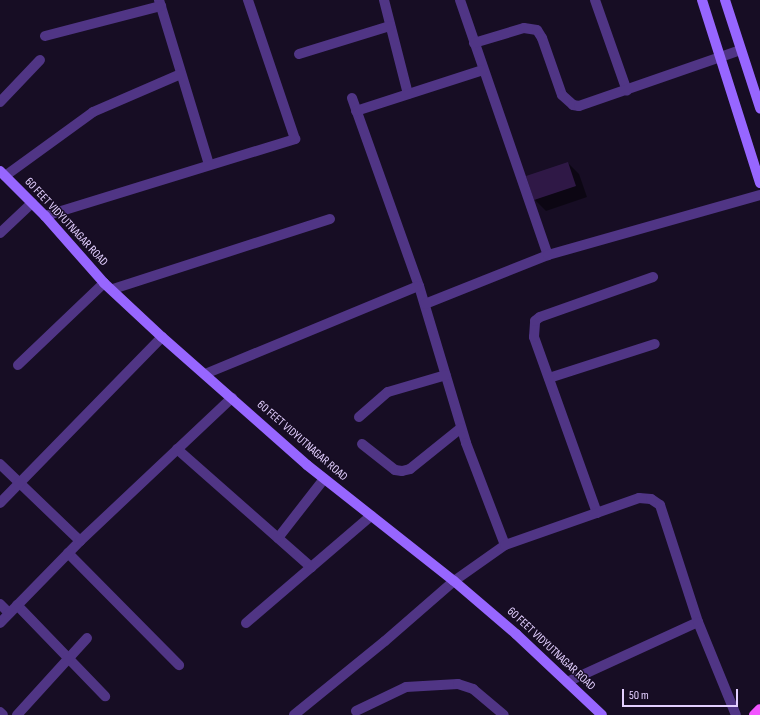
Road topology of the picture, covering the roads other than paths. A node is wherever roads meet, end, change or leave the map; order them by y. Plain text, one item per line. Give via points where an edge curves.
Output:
1 (248, 0) edge
2 (384, 0) edge
3 (460, 0) edge
4 (595, 0) edge
5 (702, 0) edge
6 (725, 0) edge
7 (160, 3) edge
8 (390, 26) junction
9 (45, 36) dead end
10 (474, 43) junction
11 (741, 50) junction
12 (299, 54) dead end
13 (721, 57) junction
14 (40, 60) dead end
15 (483, 70) junction
16 (181, 74) junction
17 (627, 90) junction
18 (408, 94) junction
19 (352, 98) dead end
20 (0, 102) edge
21 (760, 108) edge
22 (356, 110) junction
23 (209, 165) junction
24 (2, 173) edge
25 (760, 183) edge
26 (760, 194) edge
27 (32, 203) junction
28 (45, 216) junction
29 (330, 219) dead end
30 (0, 233) edge
31 (548, 255) junction
32 (653, 277) dead end
33 (104, 283) junction
34 (419, 286) junction
35 (112, 289) junction
36 (425, 304) junction
37 (162, 337) junction
38 (655, 344) dead end
39 (18, 365) dead end
40 (205, 374) junction
41 (446, 376) junction
42 (549, 378) junction
43 (232, 398) junction
44 (359, 417) dead end
45 (461, 428) junction
46 (362, 444) dead end
47 (177, 449) junction
48 (0, 464) edge
49 (324, 479) junction
50 (20, 483) junction
51 (0, 503) edge
52 (597, 513) junction
53 (371, 516) junction
54 (278, 538) junction
55 (80, 541) junction
56 (505, 545) junction
57 (68, 553) junction
58 (311, 567) junction
59 (454, 581) junction
60 (0, 604) edge
61 (17, 605) junction
62 (9, 613) junction
63 (698, 622) junction
64 (0, 623) edge
65 (246, 623) dead end
66 (87, 638) dead end
67 (69, 657) junction
68 (179, 666) dead end
69 (567, 682) junction
70 (105, 696) dead end
71 (760, 709) edge
72 (356, 711) dead end
73 (0, 712) edge
74 (3, 715) edge
75 (17, 715) edge
76 (294, 715) edge
77 (504, 715) edge
78 (600, 715) edge
79 (736, 715) edge
80 (754, 715) edge

1 - 23 street via 295,139
2 - 8 street
3 - 10 street
4 - 17 street
5 - 13 street
6 - 11 street
7 - 9 street
7 - 16 street
8 - 12 street
8 - 18 street
10 - 15 street
10 - 17 street via 530,28 542,38 562,96 573,105 584,106
11 - 13 street
11 - 21 street
13 - 17 street
13 - 25 street
14 - 20 street
15 - 18 street
15 - 31 street
16 - 23 street
16 - 24 street via 93,112
18 - 22 street
19 - 22 street
22 - 34 street
23 - 28 street
24 - 27 street, 60 FEET VIDYUTNAGAR ROAD
26 - 31 street
27 - 28 street, 60 FEET VIDYUTNAGAR ROAD
27 - 30 street
28 - 33 street, 60 FEET VIDYUTNAGAR ROAD
29 - 35 street
31 - 36 street
32 - 42 street via 540,317 535,322 534,337
33 - 35 street, 60 FEET VIDYUTNAGAR ROAD
33 - 39 street
34 - 36 street
34 - 40 street
35 - 37 street, 60 FEET VIDYUTNAGAR ROAD
36 - 41 street
37 - 40 street, 60 FEET VIDYUTNAGAR ROAD
37 - 50 street
38 - 42 street
40 - 43 street, 60 FEET VIDYUTNAGAR ROAD
41 - 44 street via 388,392
41 - 45 street
42 - 52 street
43 - 47 street
43 - 49 street, 60 FEET VIDYUTNAGAR ROAD
45 - 46 street via 410,468 402,471 395,470
45 - 56 street
47 - 54 street
47 - 55 street
48 - 50 street
49 - 53 street, 60 FEET VIDYUTNAGAR ROAD
49 - 54 street
50 - 51 street
50 - 55 street
52 - 56 street
52 - 63 street via 639,498 651,499 660,505
53 - 58 street
53 - 59 street, 60 FEET VIDYUTNAGAR ROAD
54 - 58 street
55 - 57 street
56 - 59 street
57 - 61 street
57 - 68 street
58 - 65 street
59 - 69 street, 60 FEET VIDYUTNAGAR ROAD
59 - 76 street
60 - 62 street
61 - 62 street
61 - 67 street
62 - 64 street
63 - 69 street
63 - 79 street
66 - 67 street
67 - 70 street
67 - 75 street
69 - 78 street, 60 FEET VIDYUTNAGAR ROAD
71 - 80 main road
72 - 77 street via 406,687 458,684 473,689
73 - 74 street

